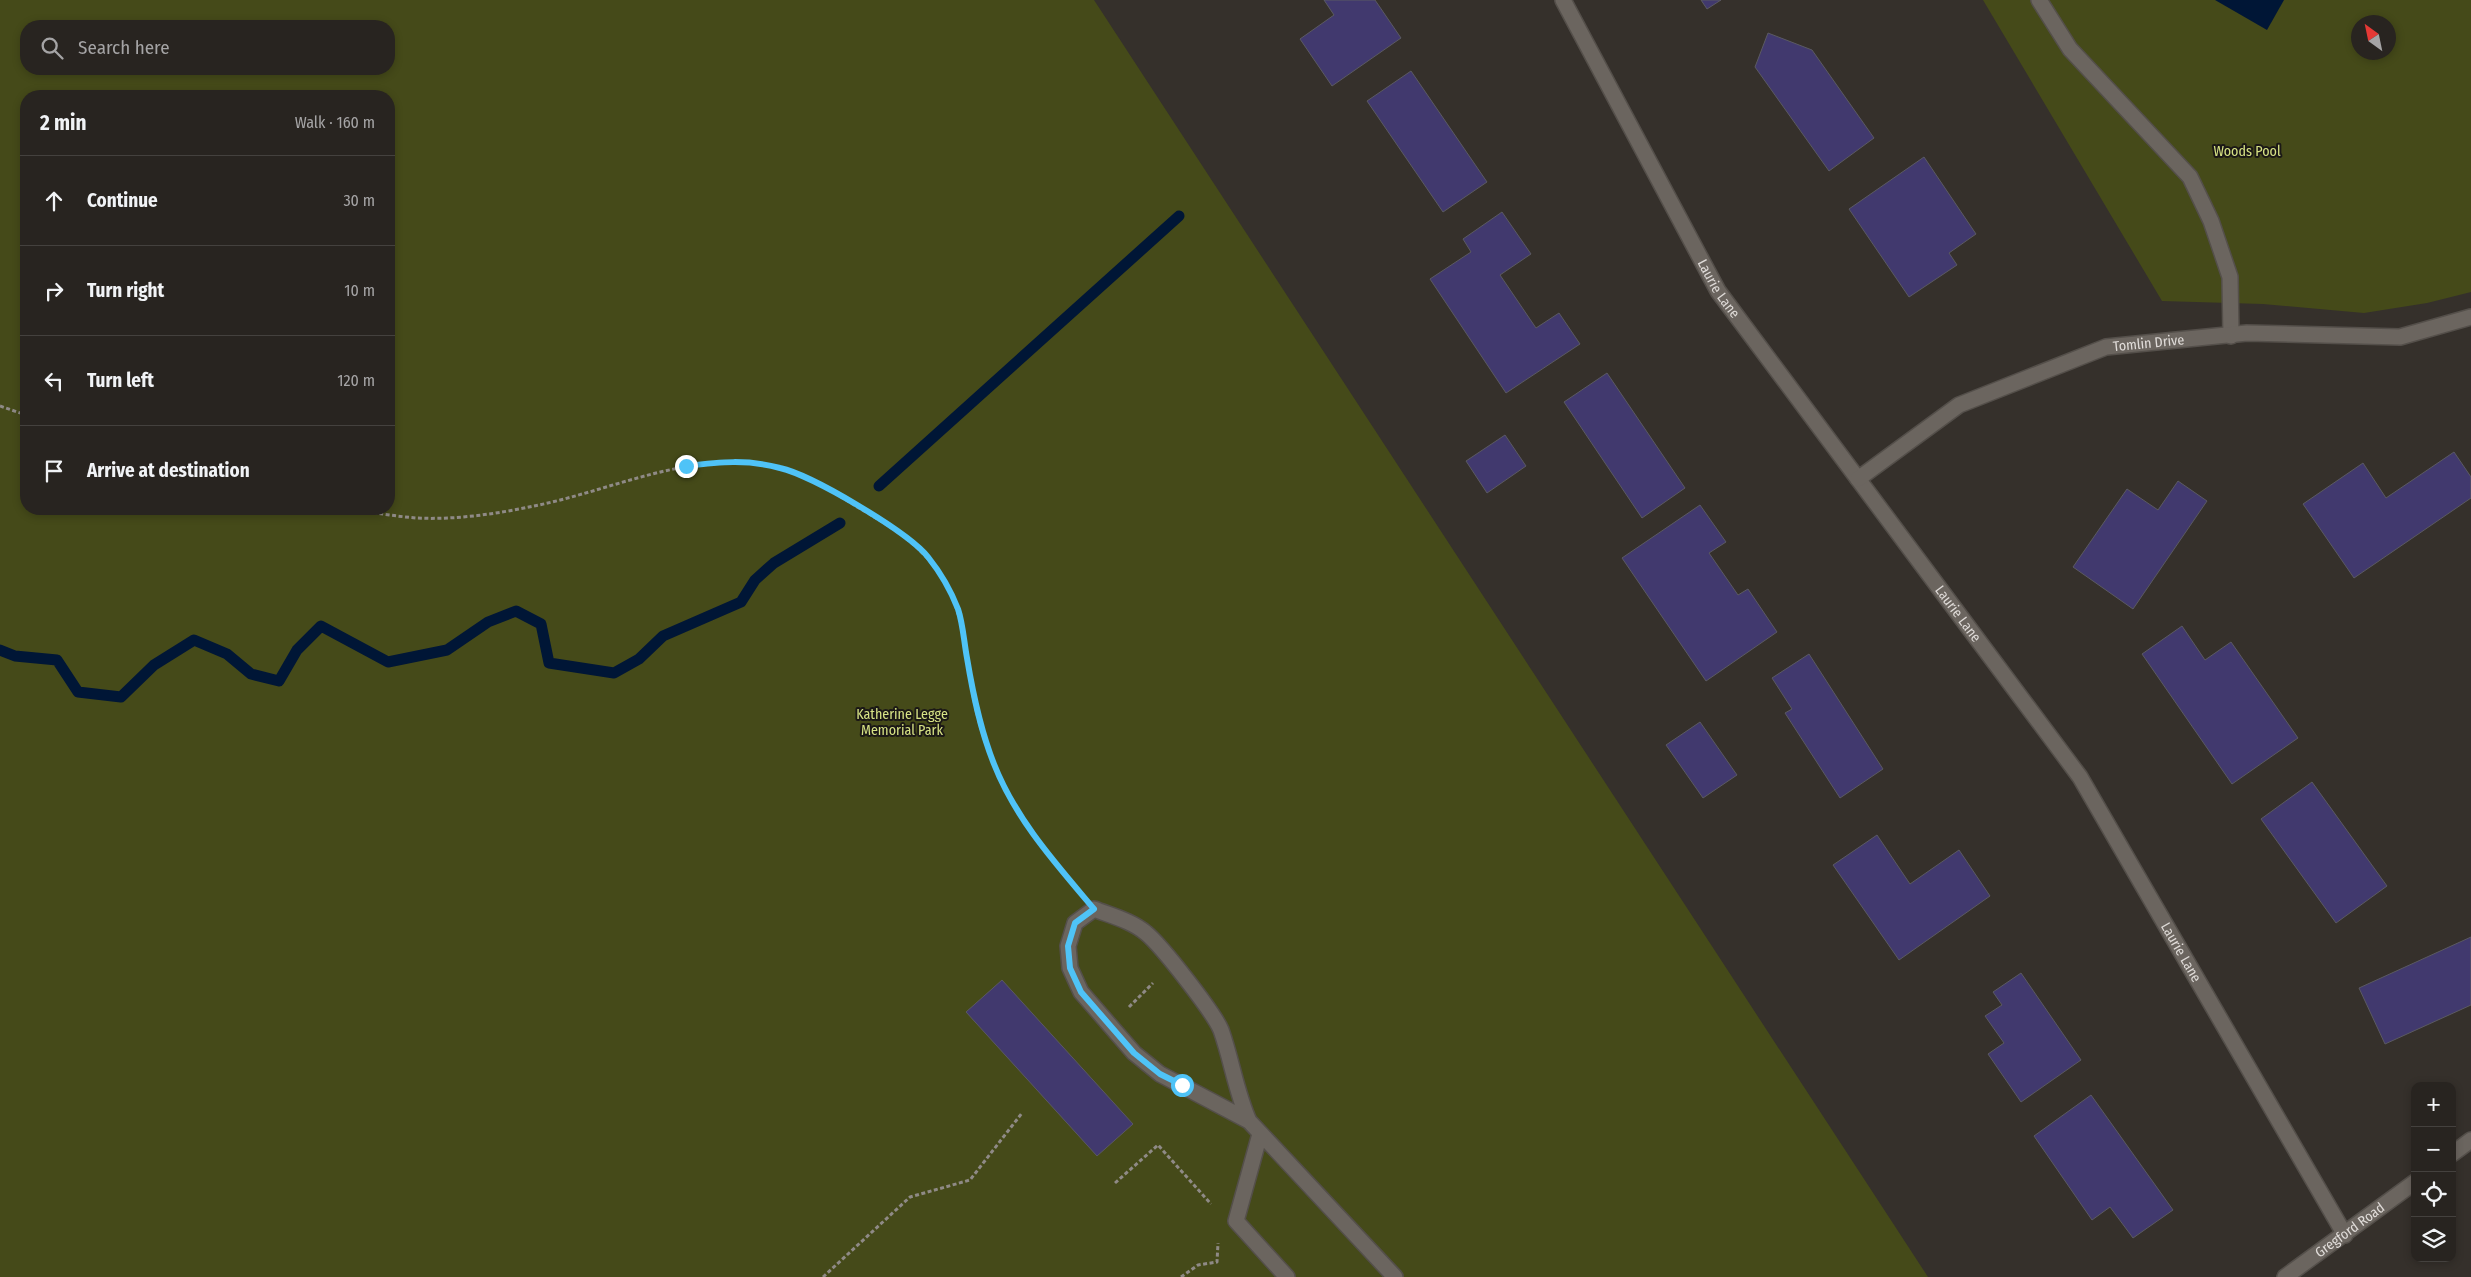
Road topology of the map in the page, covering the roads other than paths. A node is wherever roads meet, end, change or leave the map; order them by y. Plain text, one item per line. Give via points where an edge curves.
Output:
1 (1563, 0) edge
2 (2039, 0) edge
3 (2471, 317) edge
4 (2231, 336) junction
5 (1858, 480) junction
6 (1249, 1121) junction
7 (1260, 1134) junction
8 (2471, 1140) edge
9 (2456, 1151) edge
10 (2411, 1185) edge
11 (2345, 1235) junction
12 (1288, 1277) edge
13 (1395, 1277) edge
14 (2285, 1277) edge

1 - 5 street, Laurie Lane via 1718,291
2 - 4 street via 2070,49 2190,177 2211,221 2230,277
3 - 4 street, Tomlin Drive via 2400,337 2248,333
4 - 5 street, Tomlin Drive via 2106,347 1959,405
5 - 11 street, Laurie Lane via 2080,777
6 - 6 street via 1238,1095 1234,1068 1220,1028 1174,964 1146,933 1124,920 1094,909 1075,923 1068,946 1070,968 1081,992 1109,1026 1134,1053 1160,1074
6 - 7 street
7 - 12 street via 1236,1221
7 - 13 street
8 - 9 street
10 - 11 street, Gregford Road
11 - 14 street, Gregford Road

